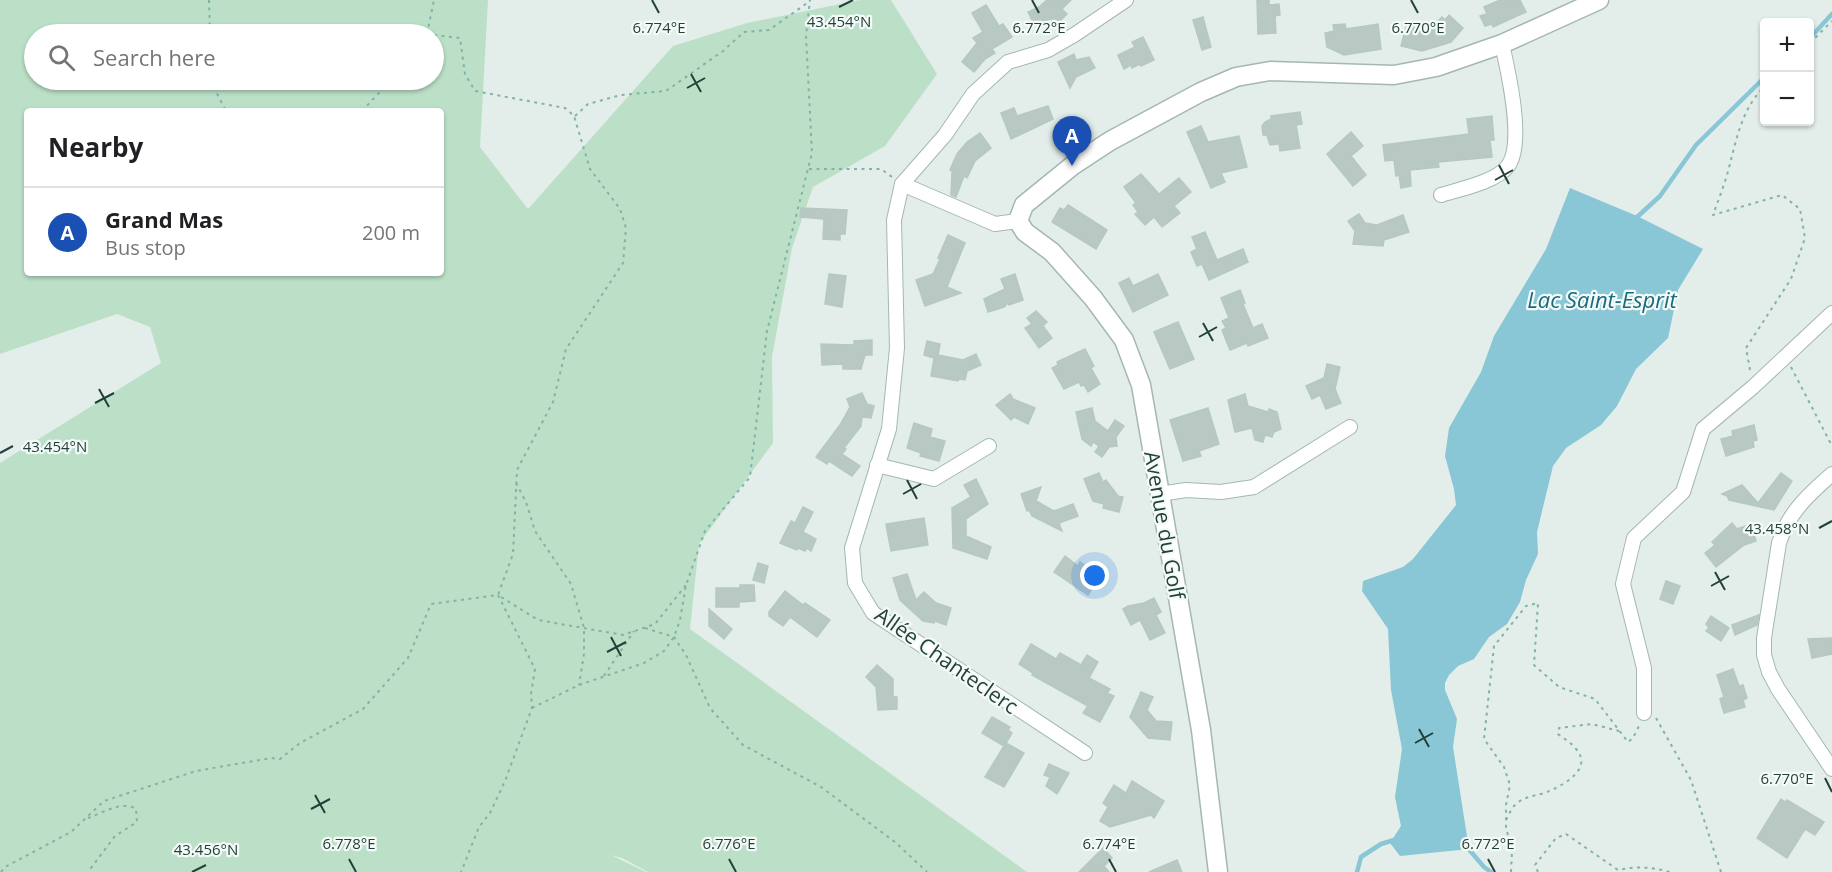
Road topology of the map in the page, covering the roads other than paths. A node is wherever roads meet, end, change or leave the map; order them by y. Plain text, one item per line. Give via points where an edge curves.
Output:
1 (1126, 0) edge
2 (1599, 0) edge
3 (1502, 44) junction
4 (902, 184) junction
5 (1441, 195) dead end
6 (1018, 220) junction
7 (1832, 313) edge
8 (1350, 427) dead end
9 (989, 446) dead end
10 (877, 465) junction
11 (1832, 474) edge
12 (1160, 494) junction
13 (1648, 711) road end
14 (1085, 753) dead end
15 (1832, 769) edge
16 (1218, 872) edge

1 - 4 street via 1048,50 1008,62 973,94 945,135
2 - 3 street
3 - 5 street via 1510,78 1516,142 1508,166 1489,180
3 - 6 street via 1436,68 1394,75 1270,71 1236,77 1110,141 1024,205
4 - 6 street via 995,224
4 - 10 street, Allée Chanteclerc via 894,220 897,348 889,429
6 - 12 street, Avenue du Golf via 1024,232 1052,252 1093,298 1124,340 1141,385
7 - 13 street via 1703,429 1683,492 1634,538 1623,584 1644,668
8 - 12 street via 1254,487
9 - 10 street via 934,479
10 - 14 street, Allée Chanteclerc via 852,548 855,583 873,613
11 - 15 street via 1791,514 1783,530 1764,638 1769,672
12 - 16 street, Avenue du Golf via 1201,730

